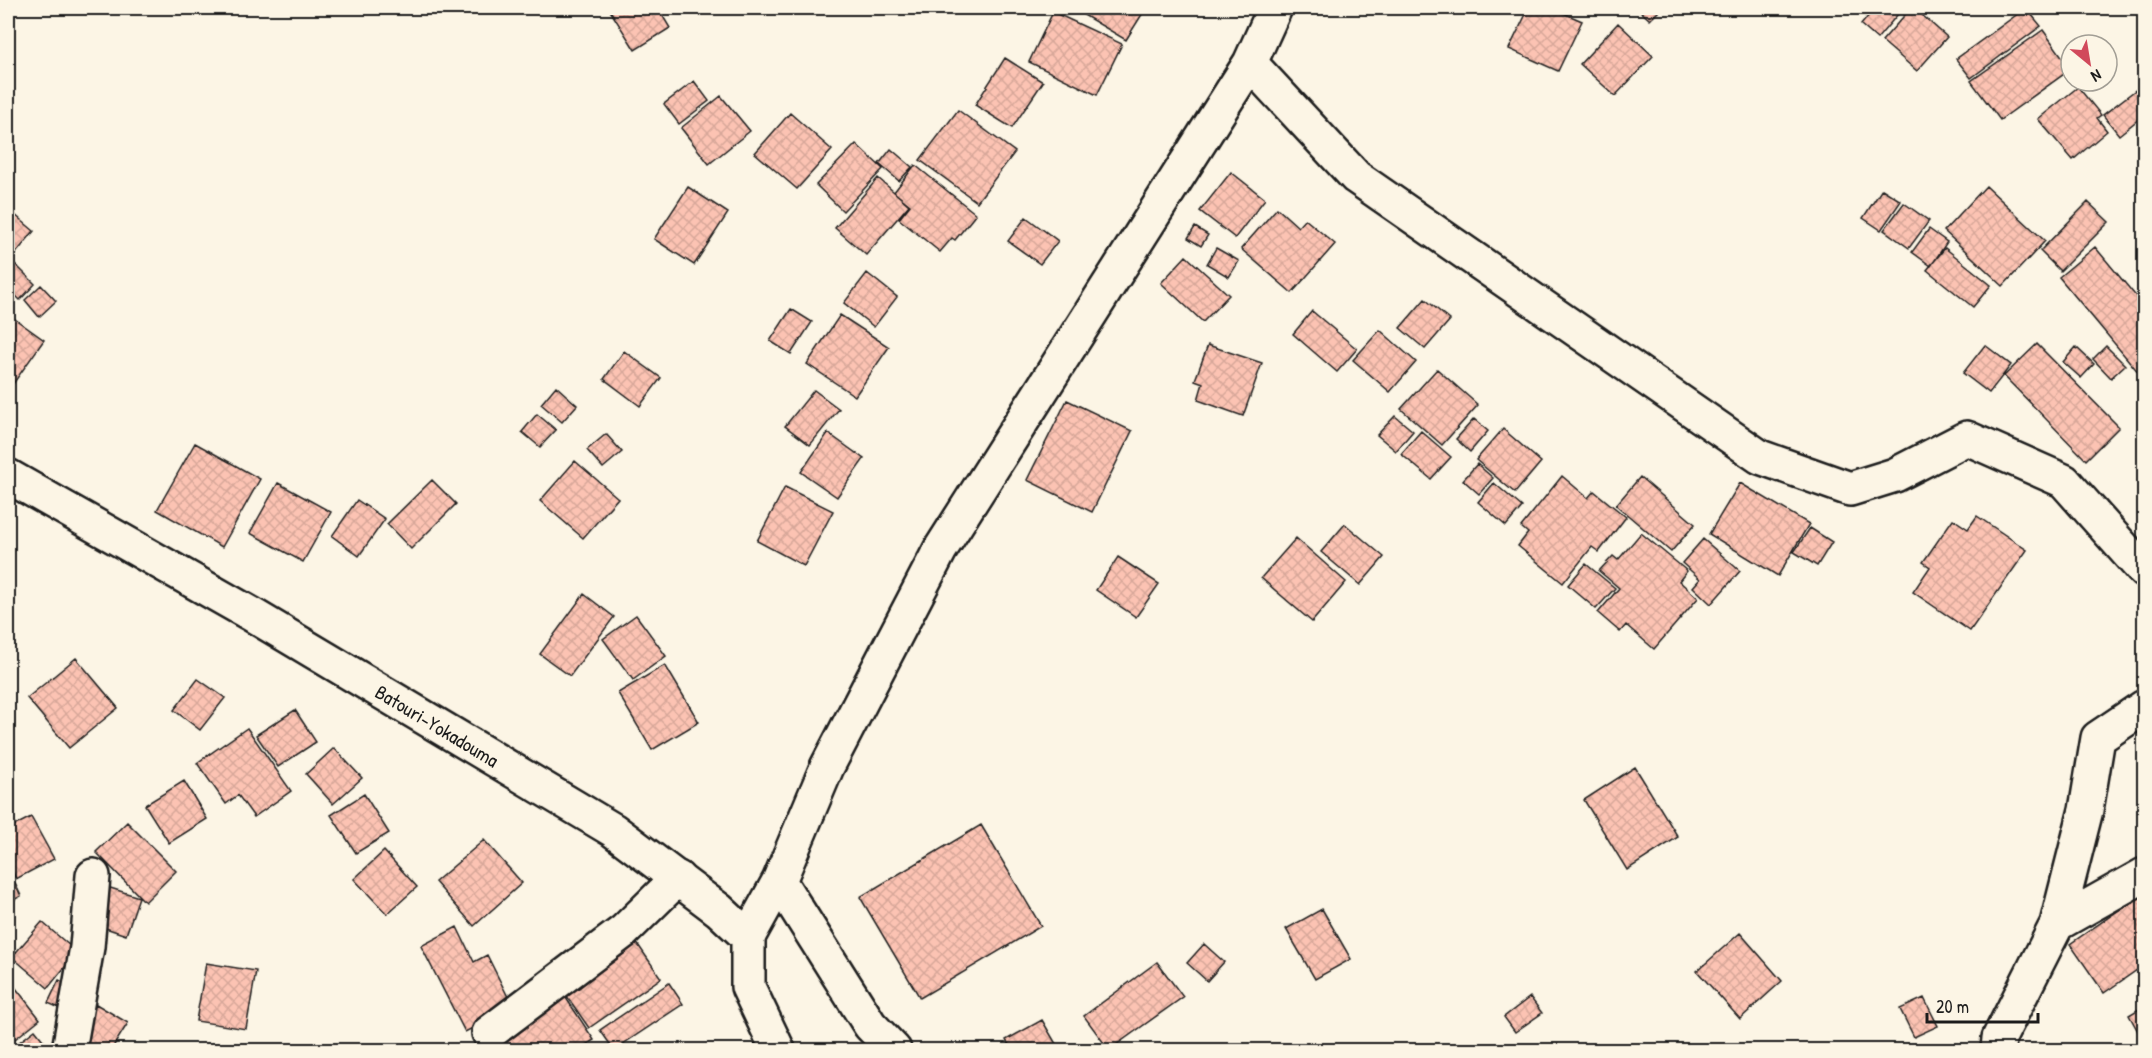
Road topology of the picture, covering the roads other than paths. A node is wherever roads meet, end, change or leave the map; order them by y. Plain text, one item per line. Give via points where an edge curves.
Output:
1 (1275, 8) edge
2 (1250, 63) junction
3 (8, 476) edge
4 (2145, 571) edge
5 (2145, 707) edge
6 (2145, 875) edge
7 (93, 876) dead end
8 (678, 878) junction
9 (779, 881) junction
10 (2057, 924) junction
11 (748, 937) junction
12 (489, 1034) dead end
13 (69, 1050) edge
14 (778, 1050) edge
15 (894, 1050) edge
16 (1998, 1050) edge

1 - 2 main road
2 - 4 main road via 1356,177 1760,457 1850,489 1895,475 1967,438 2064,481
2 - 9 main road via 940,550 826,766
3 - 8 main road, Batouri-Yokadouma via 251,614 573,806
5 - 10 main road via 2098,738 2086,810
6 - 10 main road
7 - 13 main road via 87,947
8 - 11 main road, Batouri-Yokadouma
8 - 12 main road via 624,931
9 - 11 main road
9 - 15 main road via 870,1025
10 - 16 main road via 1999,1038
11 - 14 main road via 748,987

